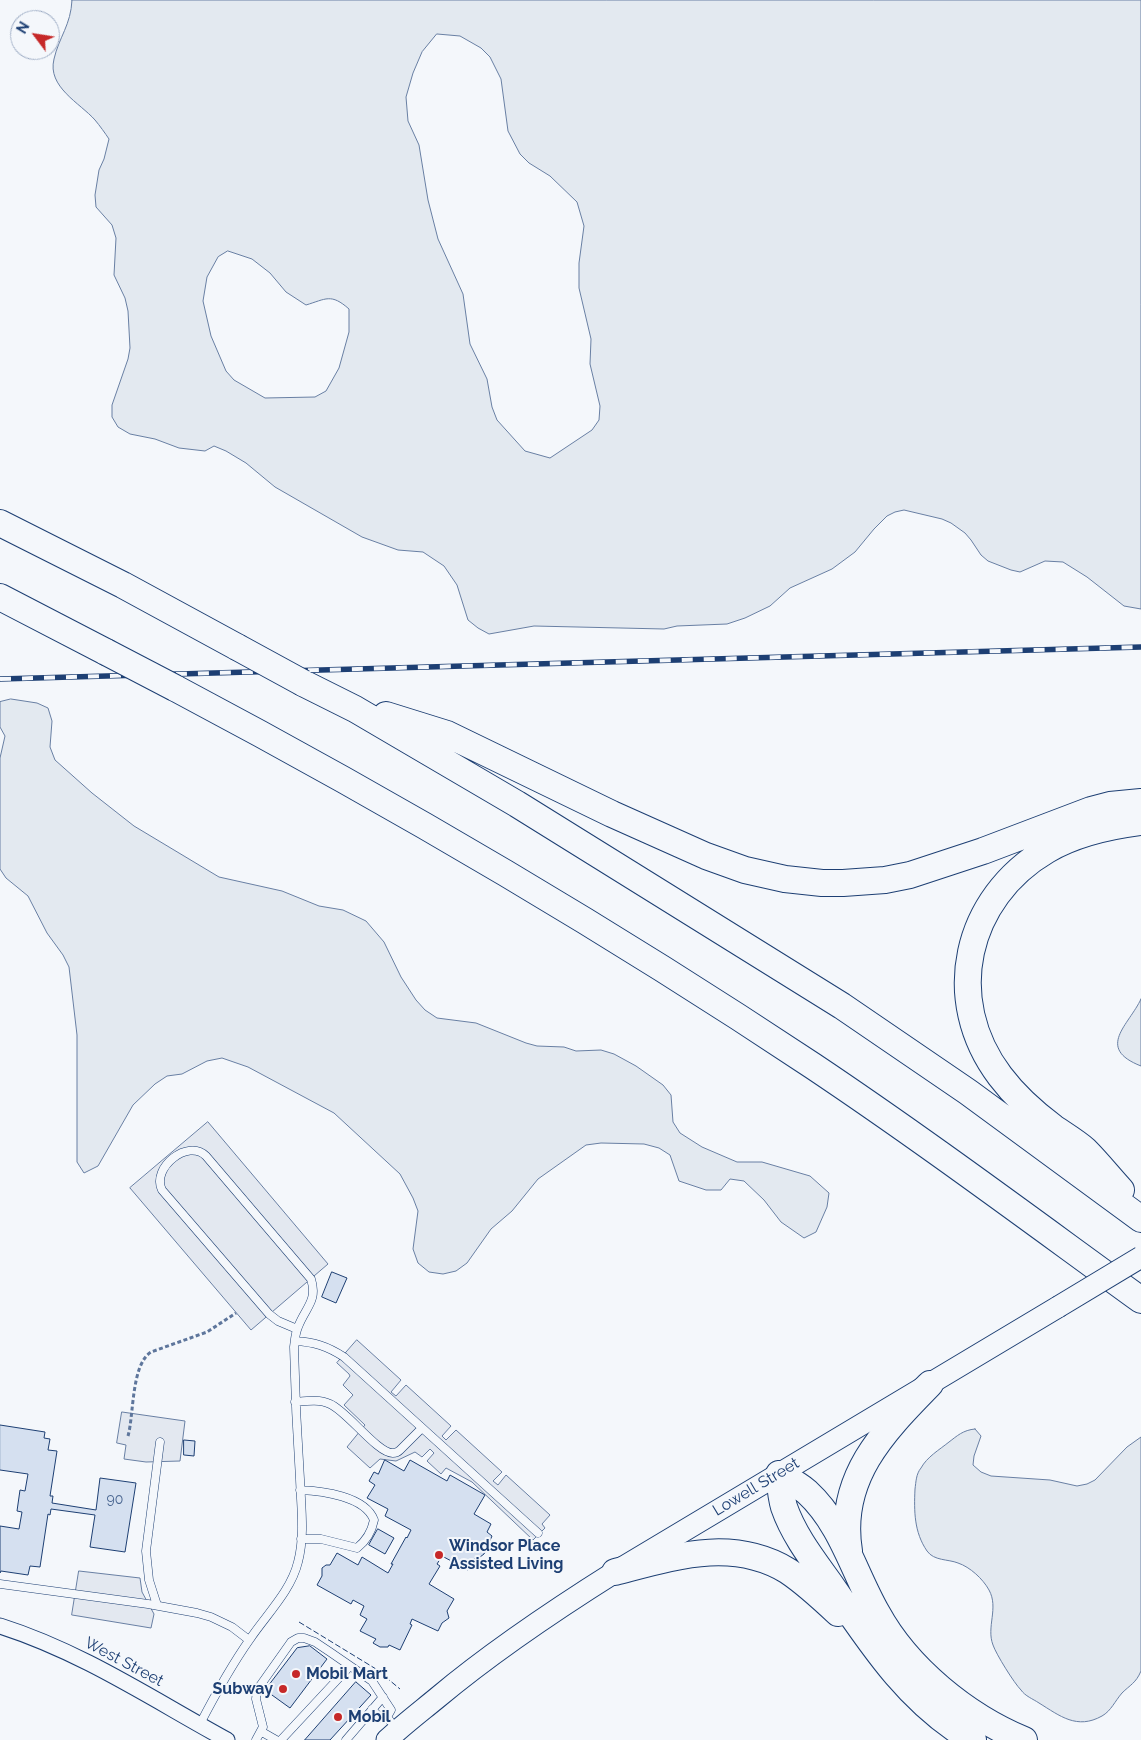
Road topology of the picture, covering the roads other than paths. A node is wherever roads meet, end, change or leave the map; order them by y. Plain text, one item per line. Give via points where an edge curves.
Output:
1 (0, 522) edge
2 (0, 597) edge
3 (337, 700) junction
4 (1141, 802) edge
5 (1141, 822) edge
6 (1141, 1213) edge
7 (1141, 1219) edge
8 (1141, 1257) edge
9 (1141, 1300) edge
10 (297, 1329) junction
11 (294, 1341) junction
12 (930, 1384) junction
13 (295, 1402) junction
14 (422, 1428) junction
15 (160, 1442) dead end
16 (778, 1474) junction
17 (300, 1490) junction
18 (538, 1533) dead end
19 (301, 1539) junction
20 (850, 1559) junction
21 (615, 1572) junction
22 (0, 1584) edge
23 (157, 1605) junction
24 (0, 1626) edge
25 (249, 1640) junction
26 (871, 1644) junction
27 (350, 1666) junction
28 (383, 1697) junction
29 (372, 1709) junction
30 (200, 1724) junction
31 (391, 1729) edge
32 (262, 1732) junction
33 (227, 1740) edge
34 (256, 1740) edge
35 (276, 1740) edge
36 (281, 1740) edge
37 (346, 1740) edge
38 (973, 1740) edge
39 (1024, 1740) edge

1 - 3 highway, bridge
2 - 9 highway, bridge via 263,734 399,810 617,941 814,1067 952,1161
3 - 4 highway via 447,734 706,856 745,870 785,879 844,883 910,875 1091,810
3 - 7 highway via 517,804 842,1006 968,1092
5 - 6 highway via 1108,827 1059,843 1011,877 979,925 971,954 968,995 982,1046 1000,1076 1036,1114 1084,1149
8 - 12 main road, Lowell Street, bridge
10 - 10 lane via 313,1297 311,1279 204,1154 197,1150 179,1154 161,1172 162,1190 269,1314
10 - 11 lane
11 - 13 lane
11 - 14 lane via 312,1342 344,1357
12 - 16 main road, Lowell Street
12 - 20 highway via 891,1424 862,1465 849,1512 847,1538
13 - 14 lane via 331,1404 390,1453 400,1450
13 - 17 lane
14 - 18 lane
15 - 23 lane via 146,1551 149,1580
16 - 20 highway via 807,1492 834,1527
16 - 21 main road, Lowell Street
16 - 26 highway via 784,1508 798,1534
17 - 19 lane
17 - 19 lane via 323,1491 350,1500 368,1510 374,1520 357,1548 321,1539
19 - 25 lane via 294,1574
20 - 39 highway via 886,1628 918,1666 959,1704
21 - 26 highway via 704,1552 753,1556 800,1580
21 - 31 main road, Lowell Street via 518,1634
22 - 23 lane
23 - 25 lane via 211,1617
24 - 30 street, West Street via 83,1659
25 - 30 lane
26 - 38 highway via 930,1710
27 - 28 lane via 372,1681
27 - 32 lane via 315,1642 304,1638 291,1642 256,1690
27 - 36 lane
28 - 29 lane
28 - 31 lane via 391,1710
29 - 31 lane
29 - 37 lane
30 - 33 street, West Street
32 - 34 lane
32 - 35 lane

